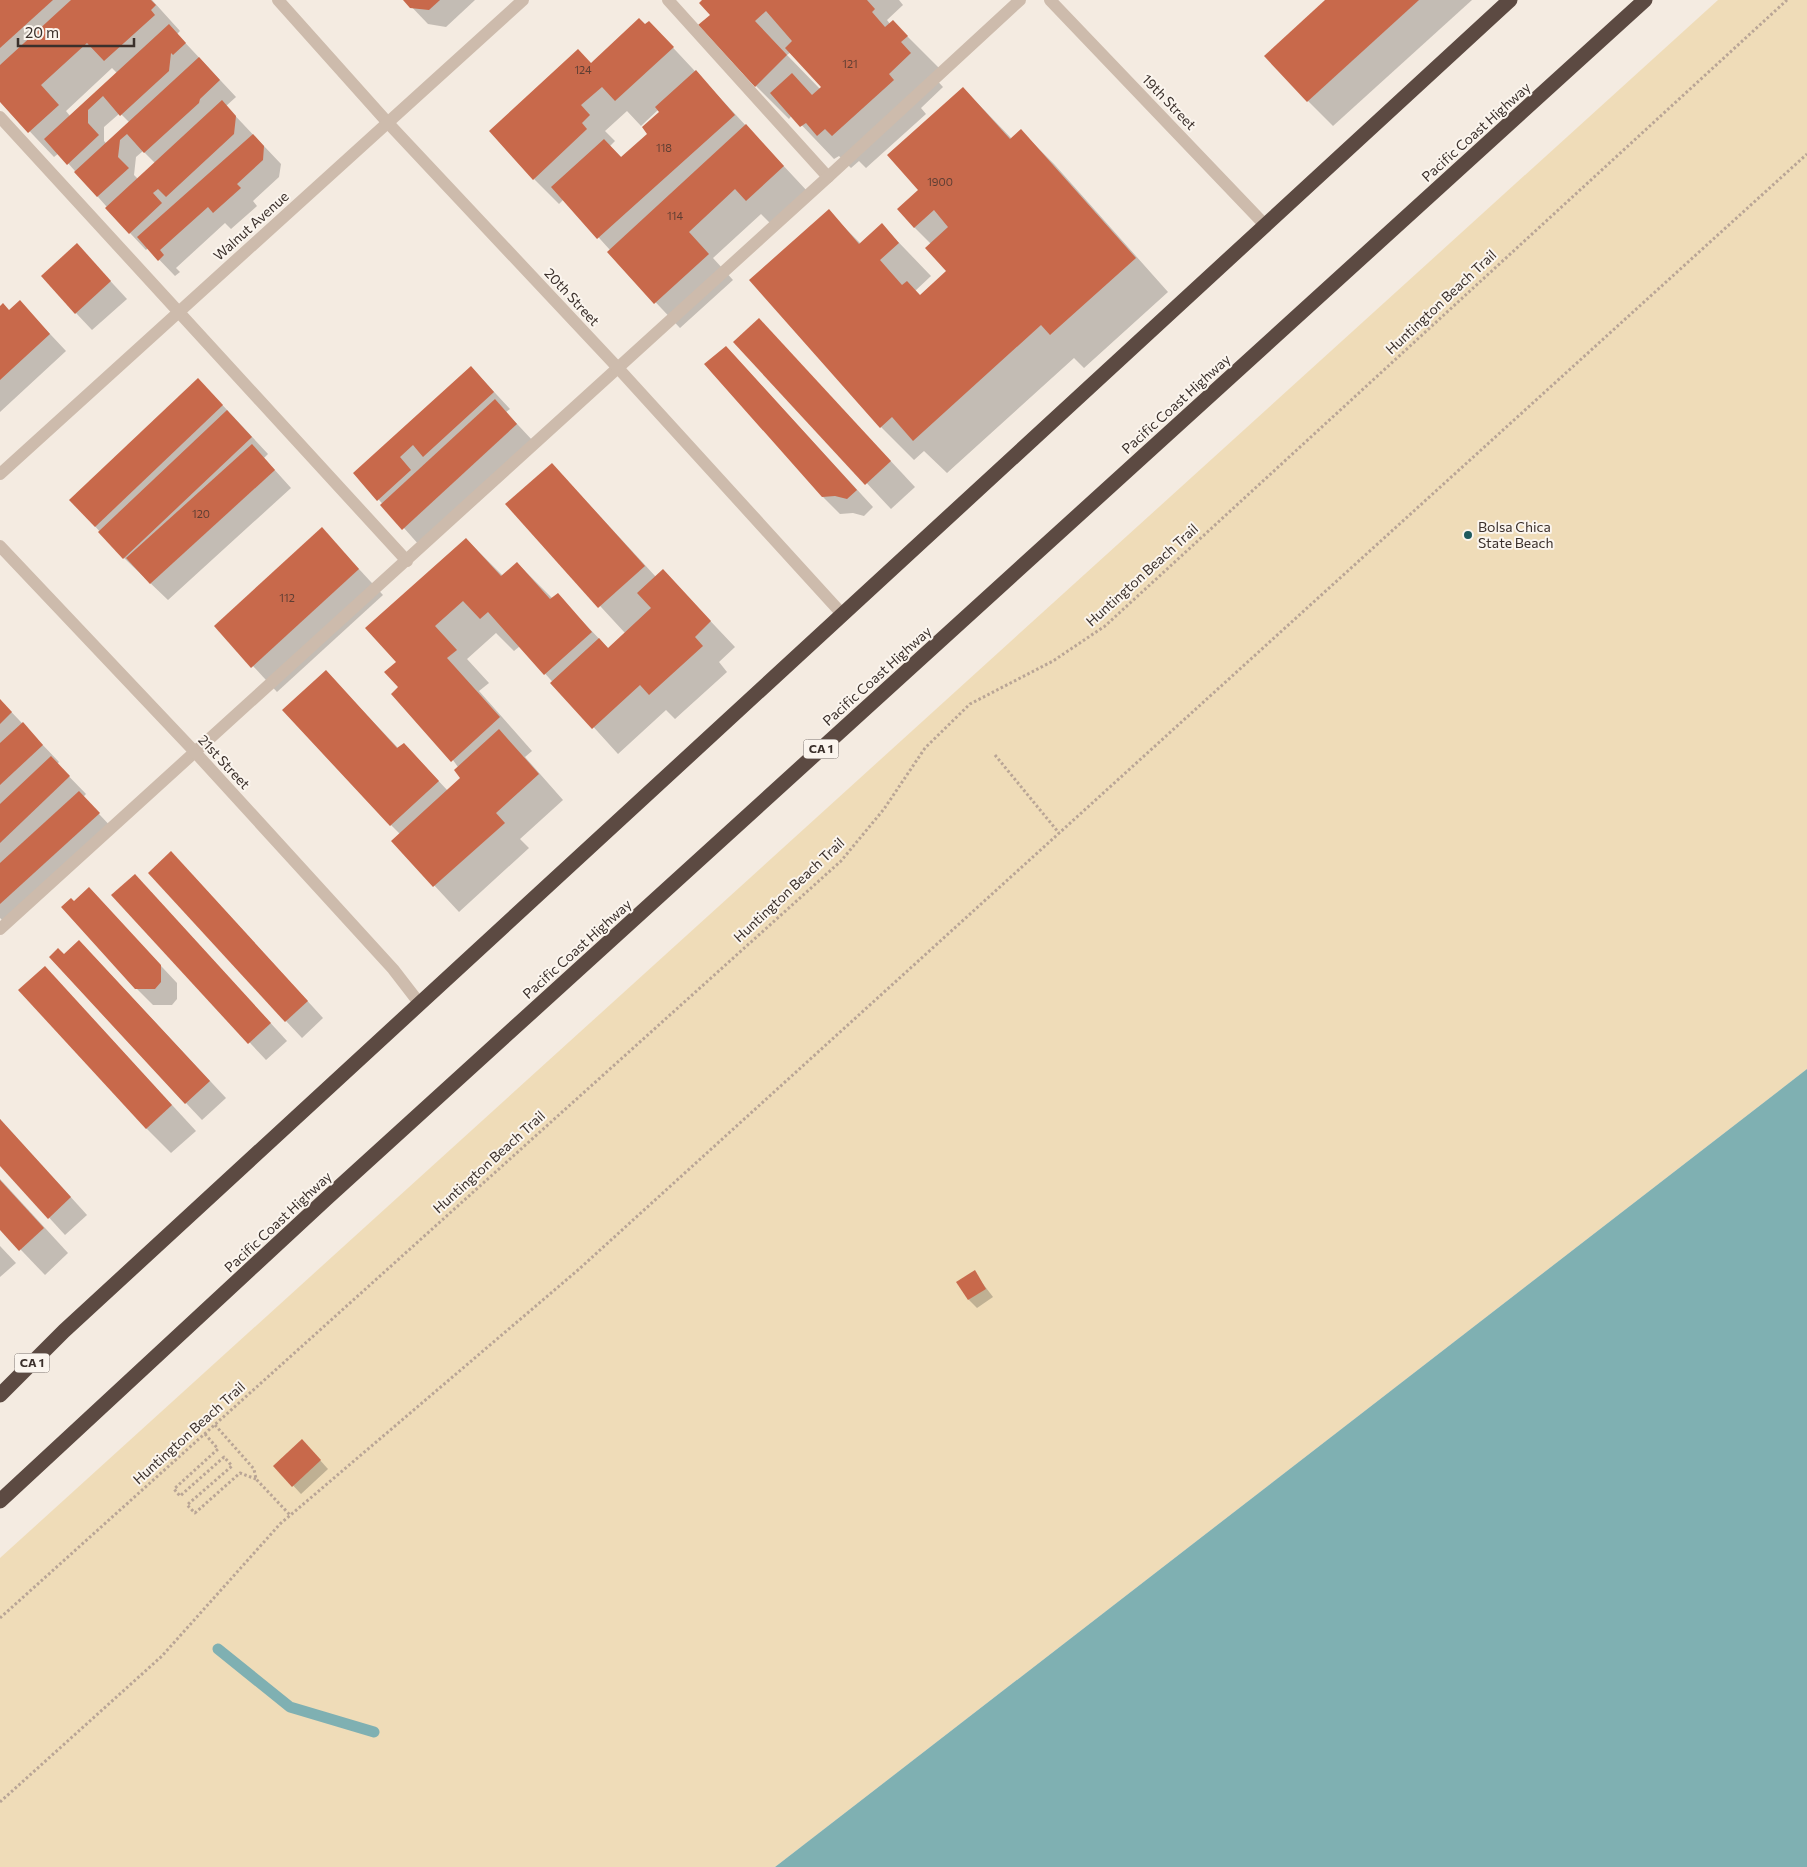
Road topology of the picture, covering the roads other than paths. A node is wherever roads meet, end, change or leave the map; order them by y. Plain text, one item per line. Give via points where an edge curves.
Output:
1 (278, 0) edge
2 (523, 0) edge
3 (668, 0) edge
4 (1020, 0) edge
5 (1050, 0) edge
6 (1510, 0) edge
7 (1645, 0) edge
8 (0, 117) edge
9 (388, 123) junction
10 (828, 177) junction
11 (1265, 225) junction
12 (179, 311) junction
13 (618, 368) junction
14 (0, 474) edge
15 (0, 546) edge
16 (407, 561) junction
17 (843, 615) junction
18 (194, 752) junction
19 (0, 929) edge
20 (420, 1004) junction
21 (2, 1391) edge
22 (0, 1501) edge

1 - 9 street, 20th Street
2 - 9 street, Walnut Avenue
3 - 10 street
4 - 10 street
5 - 11 street, 19th Street
6 - 11 highway, CA 1
7 - 22 highway, Pacific Coast Highway / CA 1 via 320,1205
8 - 12 street
9 - 12 street, Walnut Avenue
9 - 13 street, 20th Street
10 - 13 street
11 - 17 highway, CA 1
12 - 14 street, Walnut Avenue
12 - 16 street
13 - 16 street
13 - 17 street, 20th Street
15 - 18 street, 21st Street
16 - 18 street
17 - 20 highway, CA 1
18 - 19 street
18 - 20 street, 21st Street via 393,969
20 - 21 highway, CA 1

